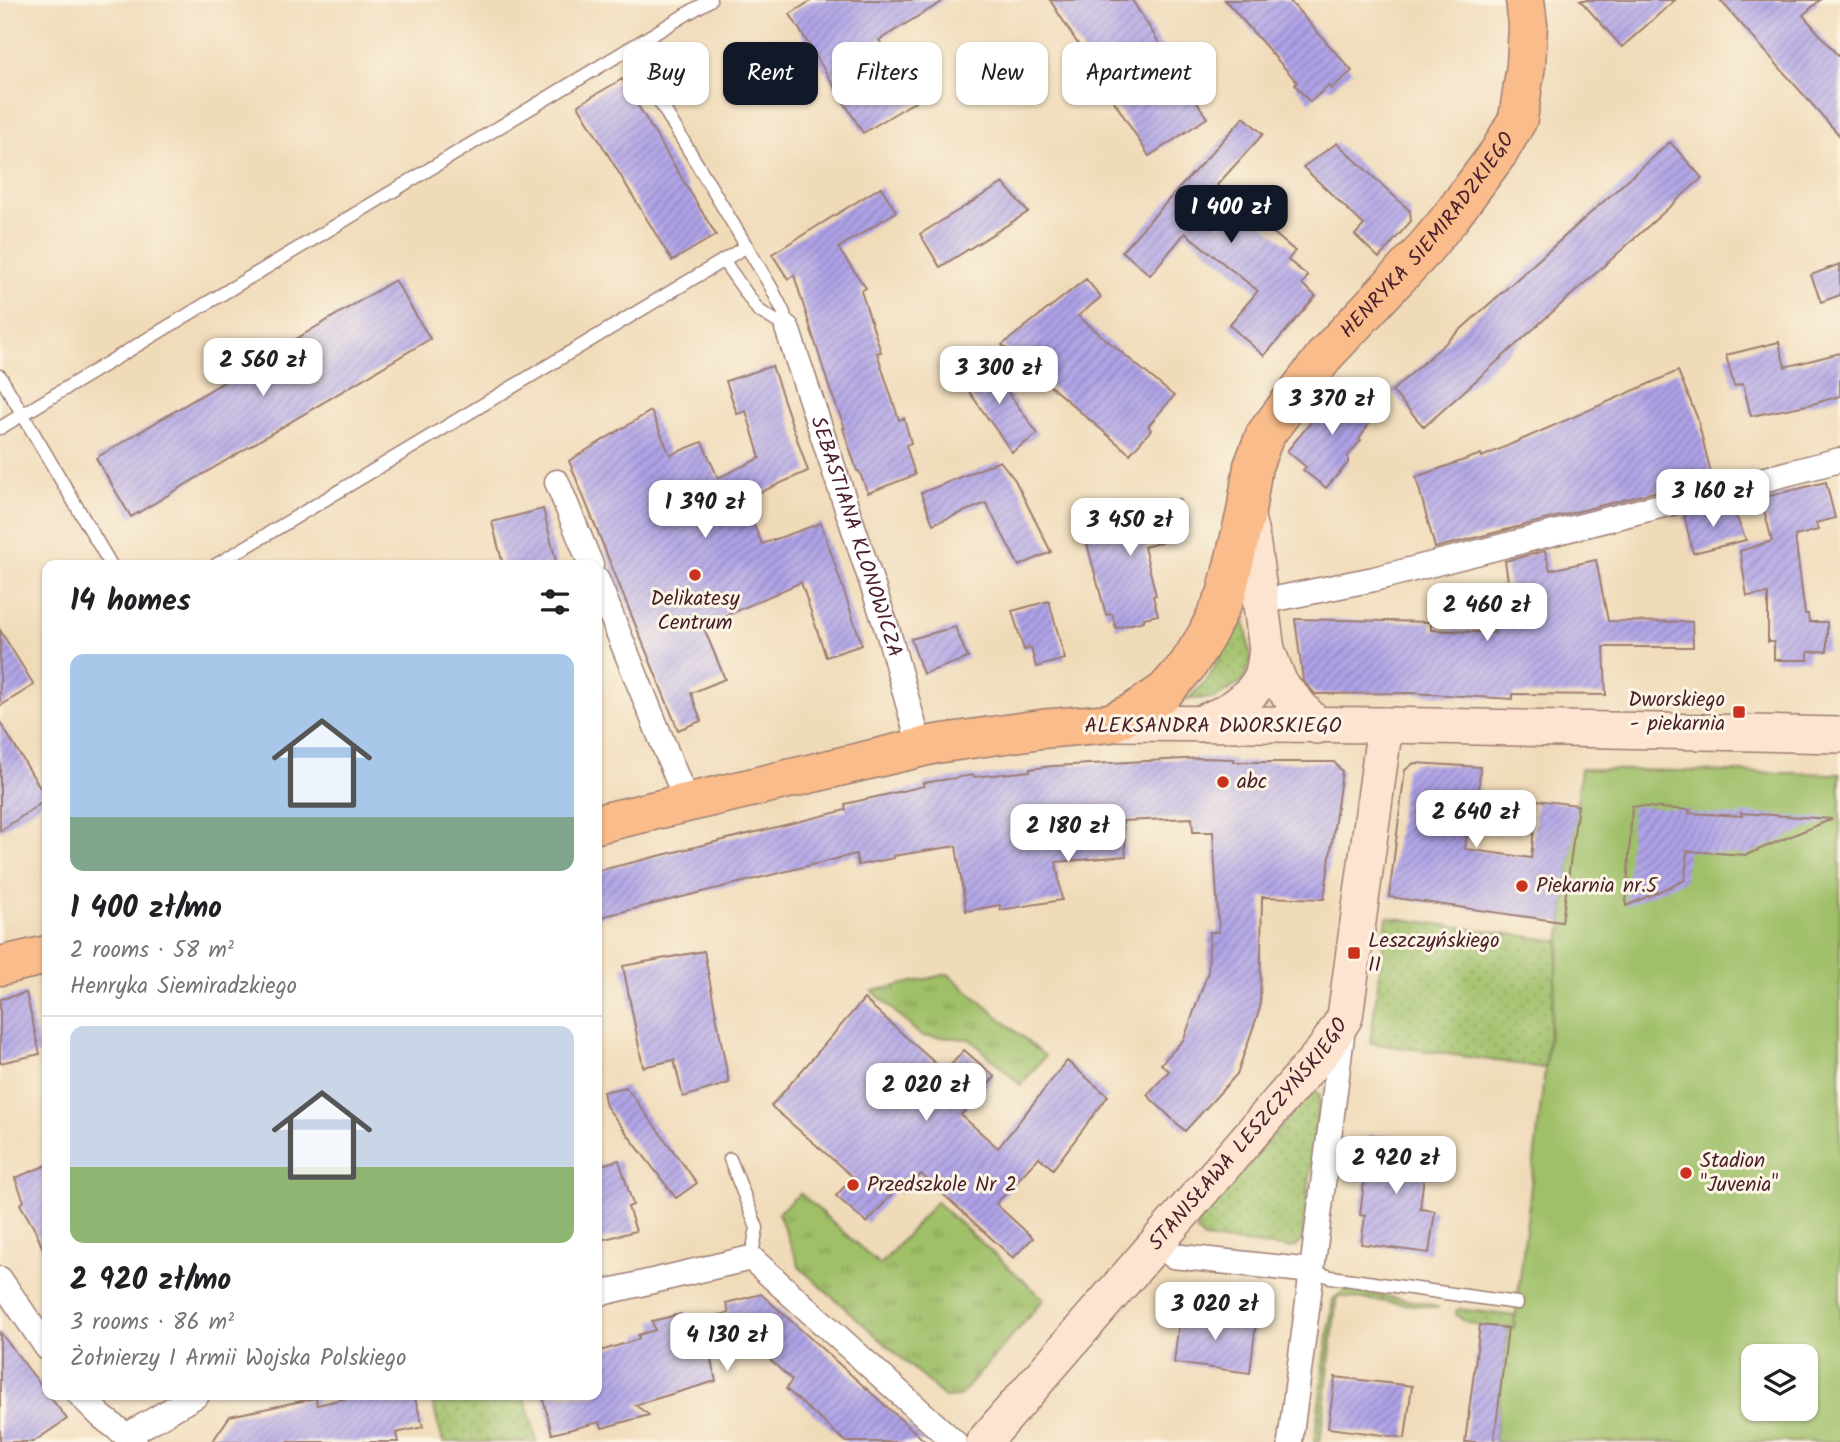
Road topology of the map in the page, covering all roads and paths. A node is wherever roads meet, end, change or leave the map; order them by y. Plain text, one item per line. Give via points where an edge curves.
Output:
1 (709, 0) edge
2 (1525, 0) edge
3 (640, 42) edge
4 (623, 52) edge
5 (662, 105) edge
6 (747, 246) junction
7 (723, 260) junction
8 (788, 328) junction
9 (0, 376) edge
10 (23, 415) junction
11 (0, 428) edge
12 (1840, 460) edge
13 (557, 482) dead end
14 (1246, 512) junction
15 (108, 560) edge
16 (224, 560) edge
17 (589, 560) edge
18 (602, 592) edge
19 (1261, 603) junction
20 (1267, 650) junction
21 (1110, 723) junction
22 (1194, 725) junction
23 (1385, 725) junction
24 (1317, 726) junction
25 (1840, 735) edge
26 (920, 747) junction
27 (687, 803) junction
28 (602, 823) edge
29 (42, 956) edge
30 (0, 966) edge
31 (1345, 1017) junction
32 (730, 1159) dead end
33 (1157, 1244) junction
34 (751, 1258) junction
35 (1312, 1271) junction
36 (0, 1279) edge
37 (602, 1293) edge
38 (1517, 1303) dead end
39 (42, 1341) edge
40 (83, 1400) edge
41 (189, 1400) edge
42 (130, 1439) edge
43 (954, 1442) edge
44 (984, 1442) edge
45 (1290, 1442) edge

1 - 3 lane
2 - 14 main road, HENRYKA SIEMIRADZKIEGO via 1527,51 1518,119 1450,218 1327,353 1265,435 1253,466
4 - 10 lane
5 - 6 lane
6 - 7 lane
6 - 8 lane
7 - 8 lane via 758,310
7 - 16 lane
8 - 26 street, SEBASTIANA KLONOWICZA via 874,587
9 - 10 lane
10 - 11 lane
10 - 15 lane
12 - 19 street via 1374,579
13 - 17 street
14 - 19 street
14 - 21 main road, HENRYKA SIEMIRADZKIEGO via 1226,595 1188,665 1164,692
18 - 27 street
19 - 20 street
20 - 22 street via 1261,677 1251,692 1234,707
20 - 24 street via 1280,684
21 - 22 street, ALEKSANDRA DWORSKIEGO
21 - 26 main road, ALEKSANDRA DWORSKIEGO
22 - 24 street, ALEKSANDRA DWORSKIEGO
23 - 24 street, ALEKSANDRA DWORSKIEGO
23 - 25 street, ALEKSANDRA DWORSKIEGO
23 - 31 street, STANISŁAWA LESZCZYŃSKIEGO
26 - 27 main road, ALEKSANDRA DWORSKIEGO
27 - 28 main road, ALEKSANDRA DWORSKIEGO
29 - 30 main road
31 - 33 street, STANISŁAWA LESZCZYŃSKIEGO via 1324,1050
31 - 35 street
32 - 34 lane via 757,1228
33 - 35 street via 1173,1256
33 - 44 street, STANISŁAWA LESZCZYŃSKIEGO
34 - 37 street
34 - 43 street
35 - 38 lane
35 - 45 street
36 - 39 street
40 - 42 street
41 - 42 street

